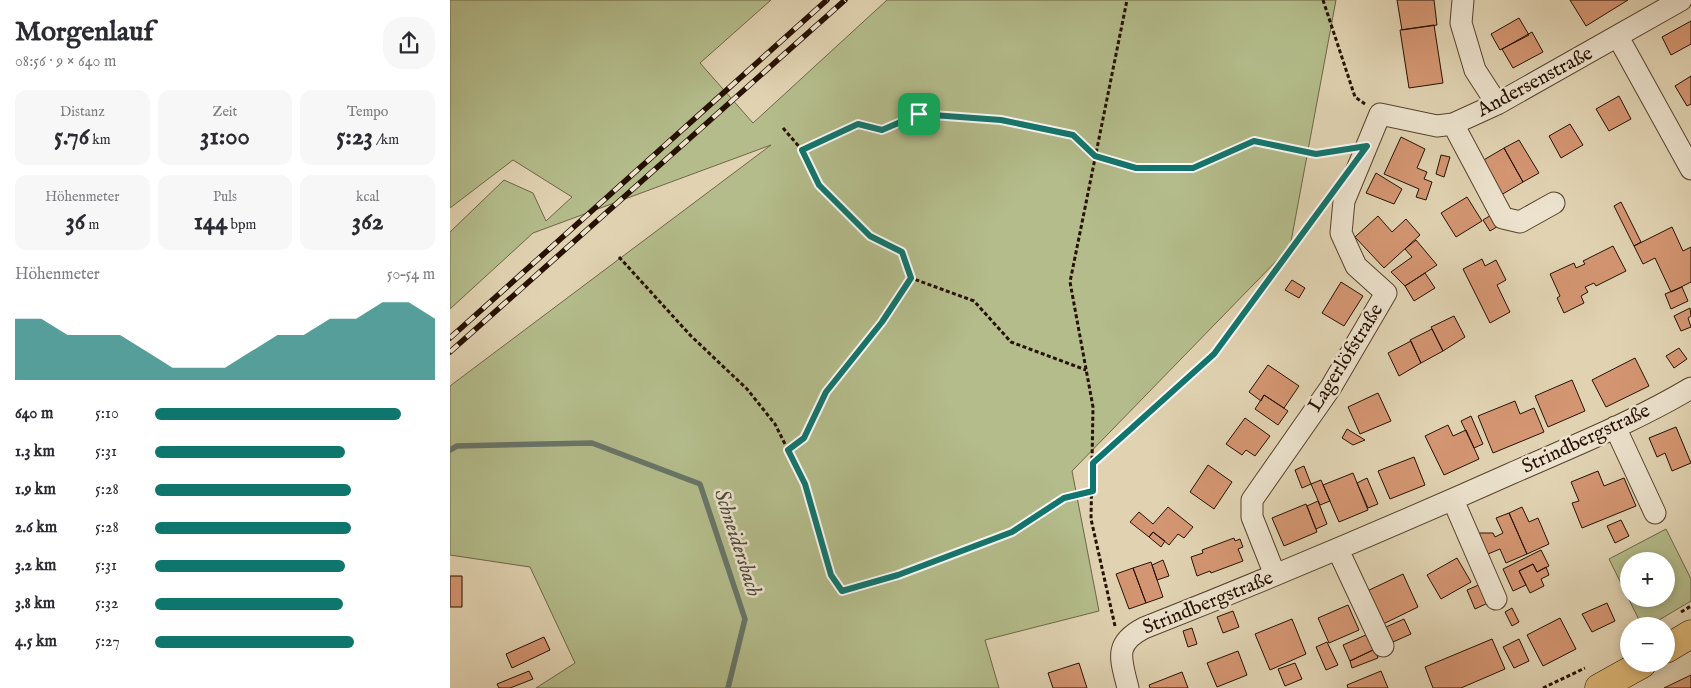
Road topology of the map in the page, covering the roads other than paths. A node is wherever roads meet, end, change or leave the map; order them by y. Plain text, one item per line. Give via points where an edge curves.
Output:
1 (1463, 0) edge
2 (1681, 0) edge
3 (1618, 37) junction
4 (1497, 104) junction
5 (1380, 114) joint
6 (1453, 124) junction
7 (1691, 169) edge
8 (1554, 203) dead end
9 (1691, 388) edge
10 (1615, 427) junction
11 (1453, 500) junction
12 (1655, 513) dead end
13 (1338, 550) junction
14 (1275, 575) junction
15 (1496, 599) dead end
16 (1691, 634) edge
17 (1675, 644) edge
18 (1383, 646) dead end
19 (1628, 672) edge
20 (1128, 688) edge
21 (1599, 688) edge

1 - 4 street via 1461,23 1475,70
2 - 3 street, Andersenstraße
3 - 4 street, Andersenstraße
3 - 7 street
4 - 6 street, Andersenstraße
5 - 6 street, Andersenstraße via 1436,126
5 - 14 street, Lagerlöfstraße via 1344,201 1341,233 1356,266 1386,293 1331,387 1252,500 1252,517
6 - 8 street via 1503,218 1520,222
9 - 10 street, Strindbergstraße
10 - 11 street, Strindbergstraße
10 - 12 street
11 - 13 street, Strindbergstraße
11 - 15 street
13 - 14 street, Strindbergstraße
13 - 18 street
14 - 20 street, Strindbergstraße via 1130,635 1121,660
16 - 17 main road
19 - 21 main road

